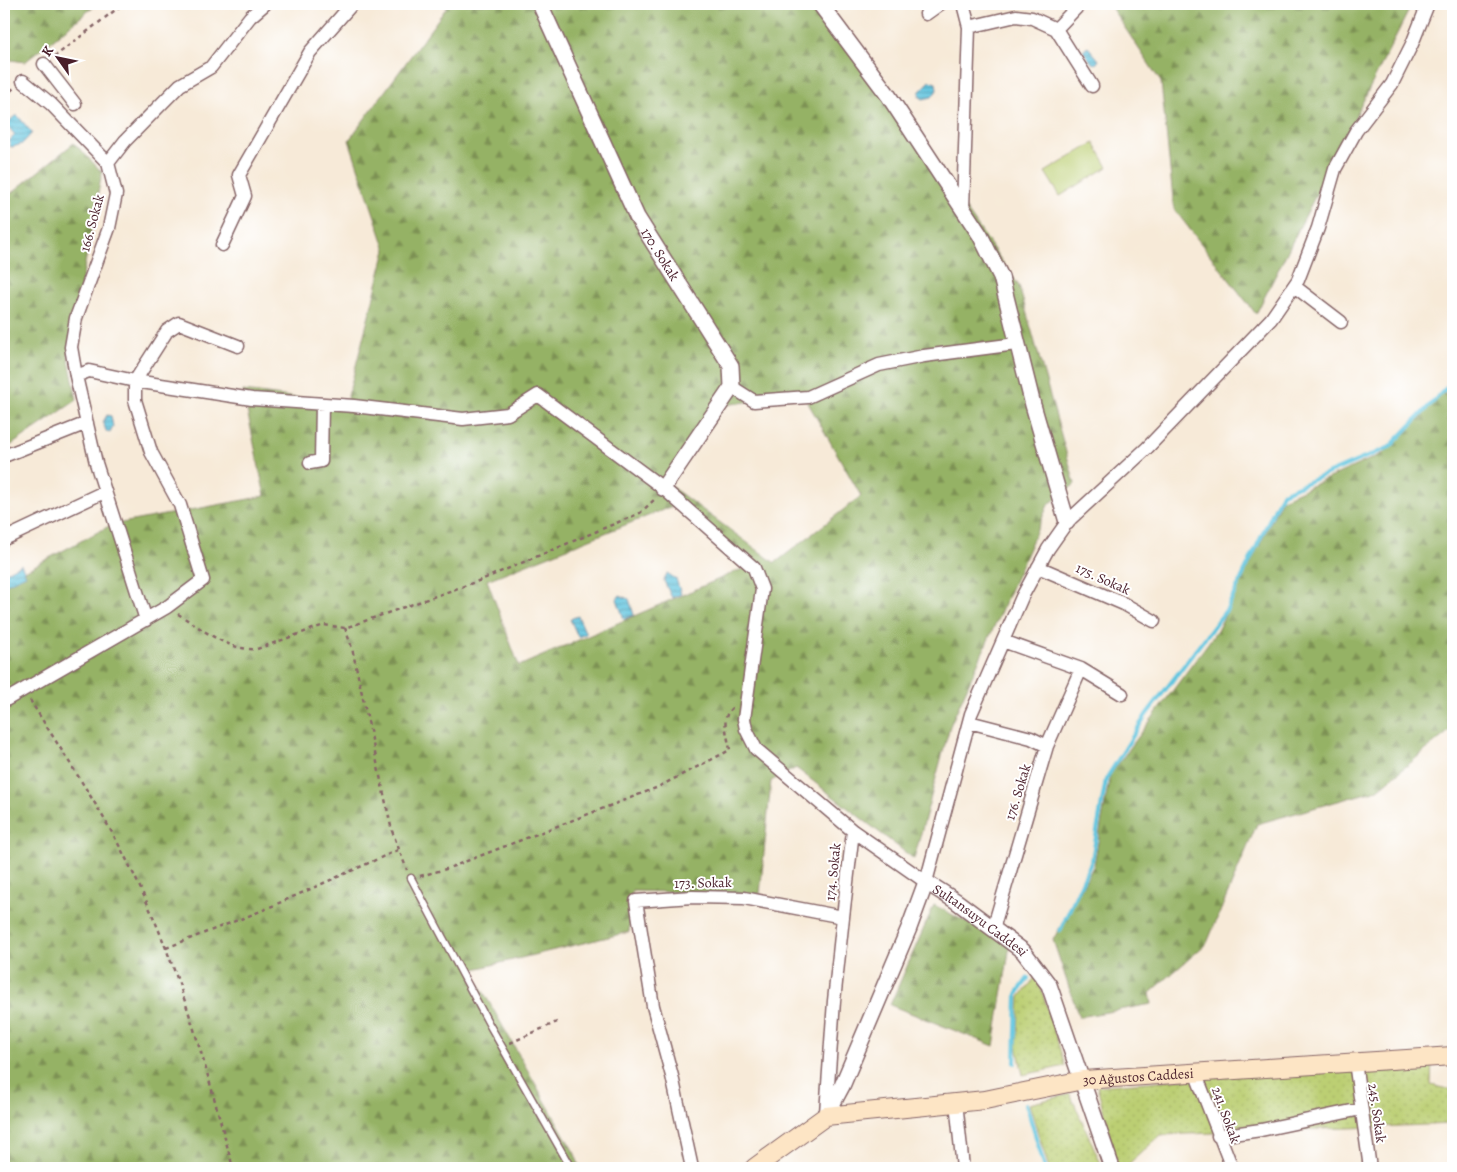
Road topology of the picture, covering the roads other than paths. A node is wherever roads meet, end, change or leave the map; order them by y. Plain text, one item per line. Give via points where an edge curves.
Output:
1 (265, 4) edge
2 (352, 4) edge
3 (540, 4) edge
4 (820, 4) edge
5 (940, 4) edge
6 (963, 4) edge
7 (1080, 4) edge
8 (1428, 4) edge
9 (926, 14) dead end
10 (969, 27) junction
11 (1056, 29) junction
12 (44, 64) road end
13 (23, 81) road end
14 (1092, 86) dead end
15 (75, 104) dead end
16 (108, 163) junction
17 (963, 209) junction
18 (222, 245) dead end
19 (1294, 286) junction
20 (1341, 322) dead end
21 (1016, 344) junction
22 (238, 346) dead end
23 (76, 376) junction
24 (135, 381) junction
25 (732, 387) junction
26 (322, 404) junction
27 (87, 423) junction
28 (4, 456) edge
29 (310, 463) dead end
30 (663, 488) junction
31 (104, 492) junction
32 (1067, 522) junction
33 (4, 539) edge
34 (1038, 567) junction
35 (146, 620) junction
36 (1154, 622) dead end
37 (1003, 641) junction
38 (1081, 668) junction
39 (1122, 694) dead end
40 (4, 701) edge
41 (969, 722) junction
42 (1047, 746) junction
43 (853, 831) junction
44 (411, 878) road end
45 (926, 882) junction
46 (843, 917) junction
47 (993, 928) junction
48 (1453, 1056) edge
49 (1354, 1062) junction
50 (1195, 1072) junction
51 (1083, 1080) junction
52 (956, 1102) junction
53 (1361, 1109) junction
54 (826, 1116) junction
55 (1218, 1136) junction
56 (571, 1168) edge
57 (692, 1168) edge
58 (754, 1168) edge
59 (963, 1168) edge
60 (1112, 1168) edge
61 (1232, 1168) edge
62 (1370, 1168) edge

1 - 16 street via 250,17 211,66 180,86 125,141
2 - 18 street via 310,52 239,175 245,196
3 - 25 street, 170. Sokak via 637,217 730,366
4 - 17 street via 888,95
5 - 9 street
6 - 10 street
7 - 11 street
8 - 19 street via 1392,84 1356,131 1335,170 1318,228
10 - 11 street via 1016,16 1032,18
10 - 17 street
11 - 14 street
12 - 15 street
13 - 16 street, 166. Sokak via 51,104
16 - 23 street, 166. Sokak via 116,194 109,228 76,318 71,347
17 - 21 street via 1001,277
19 - 20 street
19 - 32 street via 1271,319 1147,448
21 - 25 street via 879,365 808,397 754,402
21 - 32 street
22 - 24 street via 179,323 167,331
23 - 24 street via 90,371
23 - 27 street, 166. Sokak
24 - 26 street via 252,399
24 - 35 street via 135,400 151,452 180,505 203,580
25 - 30 street
26 - 29 street via 320,461
26 - 30 street via 463,419 508,414 538,396
27 - 28 street
27 - 31 street, 166. Sokak
30 - 43 street via 754,568 762,589 746,707 746,730 756,749
31 - 33 street
31 - 35 street, 166. Sokak
32 - 34 street
34 - 36 street, 175. Sokak via 1124,604
34 - 37 street
35 - 40 street
37 - 38 street
37 - 41 street
38 - 39 street
38 - 42 street, 176. Sokak
41 - 42 street via 1031,738
41 - 45 street
42 - 47 street, 176. Sokak
43 - 45 street
43 - 46 street, 174. Sokak
44 - 56 lane
45 - 47 street, Sultansuyu Caddesi
45 - 54 street, Sultansuyu Caddesi via 842,1086
46 - 54 street
46 - 57 street, 173. Sokak via 744,898 636,901 653,1006
47 - 51 street, Sultansuyu Caddesi via 1023,951 1049,985
48 - 49 main road, 30 Ağustos Caddesi
49 - 50 main road, 30 Ağustos Caddesi
49 - 53 street, 245. Sokak
50 - 51 main road, 30 Ağustos Caddesi
50 - 55 street, 241. Sokak
51 - 52 main road, 30 Ağustos Caddesi via 985,1100
51 - 60 street, Sultansuyu Caddesi
52 - 54 main road, 30 Ağustos Caddesi
52 - 59 street
53 - 55 street
53 - 62 street, 245. Sokak
54 - 58 main road, Sultansuyu Caddesi
55 - 61 street, 241. Sokak

